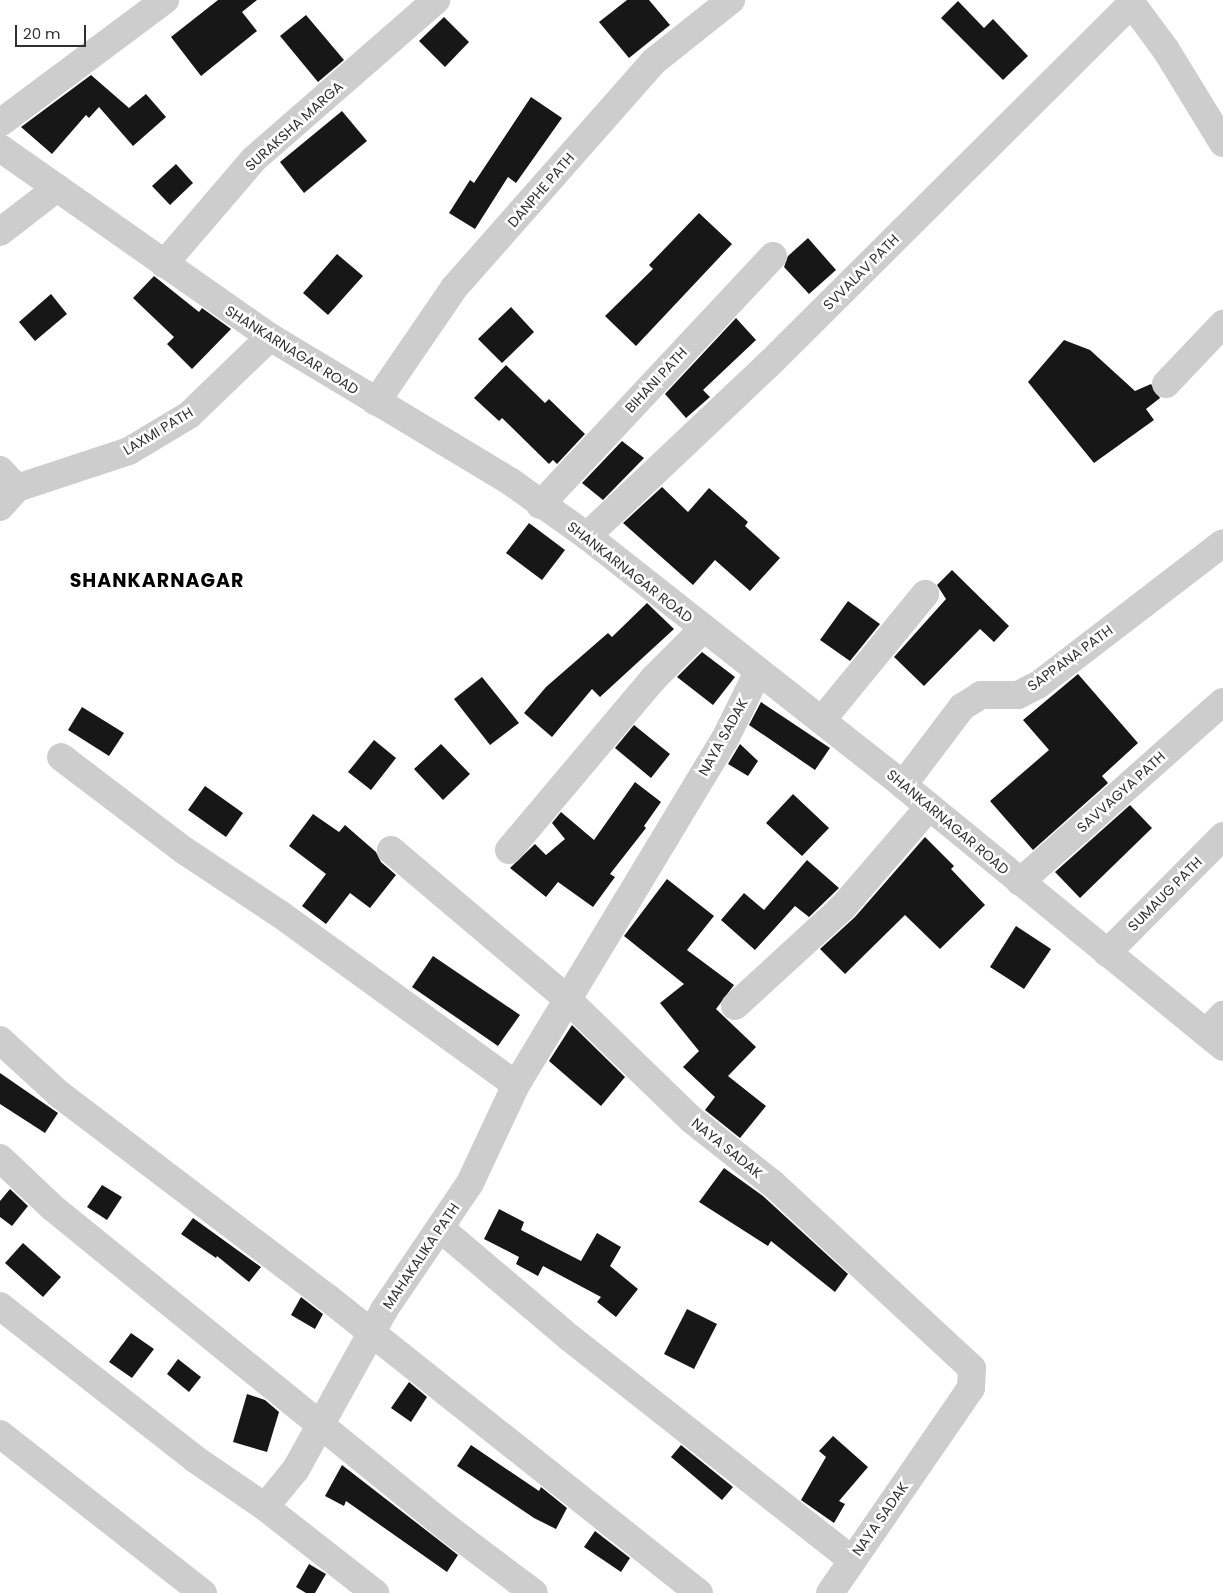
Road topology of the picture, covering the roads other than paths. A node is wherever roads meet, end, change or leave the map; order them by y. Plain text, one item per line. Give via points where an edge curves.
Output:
1 (166, 0) edge
2 (436, 0) edge
3 (731, 0) edge
4 (1130, 2) edge
5 (0, 123) edge
6 (1223, 143) edge
7 (0, 148) edge
8 (57, 188) junction
9 (0, 232) edge
10 (773, 256) dead end
11 (164, 264) junction
12 (1223, 324) edge
13 (270, 337) junction
14 (1166, 384) dead end
15 (376, 402) junction
16 (6, 488) edge
17 (540, 505) junction
18 (587, 536) junction
19 (1223, 543) edge
20 (925, 594) dead end
21 (702, 630) junction
22 (758, 672) junction
23 (1223, 702) edge
24 (822, 720) junction
25 (61, 757) dead end
26 (903, 785) junction
27 (929, 807) junction
28 (1223, 836) edge
29 (391, 850) dead end
30 (509, 850) dead end
31 (1020, 882) junction
32 (1107, 953) junction
33 (566, 998) junction
34 (735, 1006) dead end
35 (1217, 1032) edge
36 (0, 1040) edge
37 (516, 1085) junction
38 (0, 1158) edge
39 (441, 1229) junction
40 (0, 1306) edge
41 (373, 1333) junction
42 (321, 1423) junction
43 (0, 1434) edge
44 (265, 1507) junction
45 (852, 1560) junction
46 (203, 1593) edge
47 (375, 1593) edge
48 (534, 1593) edge
49 (699, 1593) edge
50 (830, 1593) edge

1 - 5 street
2 - 11 street, SURAKSHA MARGA via 254,159
3 - 15 street, DANPHE PATH via 653,62 454,288
4 - 6 street via 1166,50
4 - 18 street, SVVALAV PATH via 767,366
7 - 8 street, SHANKARNAGAR ROAD
8 - 9 street
8 - 11 street, SHANKARNAGAR ROAD
10 - 17 street, BIHANI PATH
11 - 13 street, SHANKARNAGAR ROAD
12 - 14 street
13 - 15 street, SHANKARNAGAR ROAD
13 - 16 street, LAXMI PATH via 182,420 129,451
15 - 17 street, SHANKARNAGAR ROAD via 511,482
17 - 18 street, SHANKARNAGAR ROAD
18 - 21 street, SHANKARNAGAR ROAD
19 - 26 street, SAPPANA PATH via 1038,685 1018,695 981,695 962,707
20 - 24 street
21 - 22 street, SHANKARNAGAR ROAD via 744,657
21 - 30 street via 653,679
22 - 24 street, SHANKARNAGAR ROAD
22 - 33 street, NAYA SADAK via 724,739
23 - 31 street, SAVVAGYA PATH
24 - 26 street, SHANKARNAGAR ROAD
25 - 37 street via 185,851 280,914
26 - 27 street, SHANKARNAGAR ROAD
27 - 31 street, SHANKARNAGAR ROAD
27 - 34 street via 843,907
28 - 32 street, SUMAUG PATH
29 - 33 street
31 - 32 street, SHANKARNAGAR ROAD
32 - 35 street, SHANKARNAGAR ROAD
33 - 37 street, MAHAKALIKA PATH
33 - 45 street, NAYA SADAK via 692,1120 773,1184 972,1368 971,1388
36 - 41 street via 59,1094
37 - 39 street, MAHAKALIKA PATH via 470,1184
38 - 42 street via 53,1208
39 - 41 street, MAHAKALIKA PATH via 384,1310
39 - 45 street via 570,1338
40 - 44 street via 195,1459
41 - 42 street, MAHAKALIKA PATH
41 - 49 street
42 - 44 street, MAHAKALIKA PATH via 296,1469
42 - 48 street via 446,1526
43 - 46 street
44 - 47 street
45 - 50 street, NAYA SADAK

